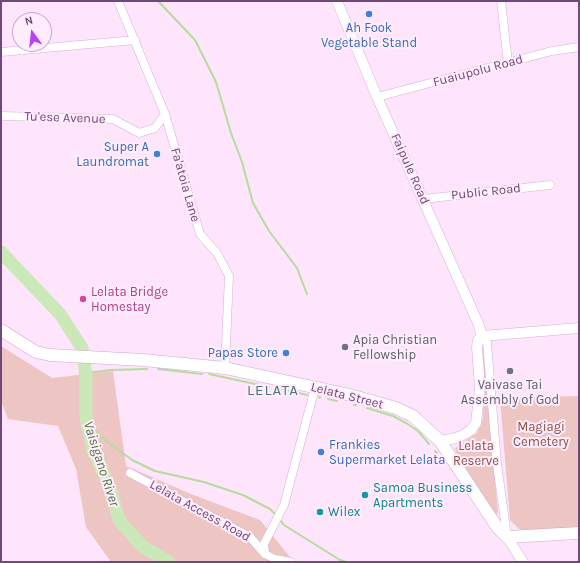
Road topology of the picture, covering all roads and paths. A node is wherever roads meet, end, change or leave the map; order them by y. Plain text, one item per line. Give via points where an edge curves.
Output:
1 (118, 1) edge
2 (337, 1) edge
3 (501, 1) edge
4 (135, 40) junction
5 (579, 46) edge
6 (1, 52) edge
7 (508, 63) junction
8 (377, 97) junction
9 (165, 114) junction
10 (1, 116) edge
11 (550, 185) dead end
12 (423, 198) junction
13 (579, 328) edge
14 (1, 330) edge
15 (482, 336) junction
16 (226, 368) junction
17 (315, 388) junction
18 (440, 441) junction
19 (130, 473) dead end
20 (579, 533) edge
21 (507, 537) junction
22 (266, 554) junction
23 (291, 562) edge
24 (523, 562) edge

1 - 4 street, Fa'atoia Lane
2 - 8 street, Faipule Road
3 - 7 street
4 - 6 street
4 - 9 street, Fa'atoia Lane
5 - 7 street, Fuaiupolu Road
7 - 8 street, Fuaiupolu Road
8 - 12 street, Faipule Road
9 - 10 street, Tu'ese Avenue via 155,128 139,133 113,119
9 - 16 street, Fa'atoia Lane via 200,234 217,253 229,276
11 - 12 street, Public Road
12 - 15 street, Faipule Road
13 - 15 street
14 - 16 main road, Lelata Street via 36,352 63,357 143,360
15 - 18 street via 477,347 480,386 476,423 463,435
15 - 21 street via 487,343 498,476
16 - 17 main road, Lelata Street
17 - 18 main road, Lelata Street via 396,408 413,416
17 - 22 street, Lelata Access Road via 284,504 264,544
18 - 21 main road, Lelata Street via 497,527
19 - 22 street, Lelata Access Road via 250,537
20 - 21 main road
21 - 24 street
22 - 23 street, Lelata Access Road via 275,559

